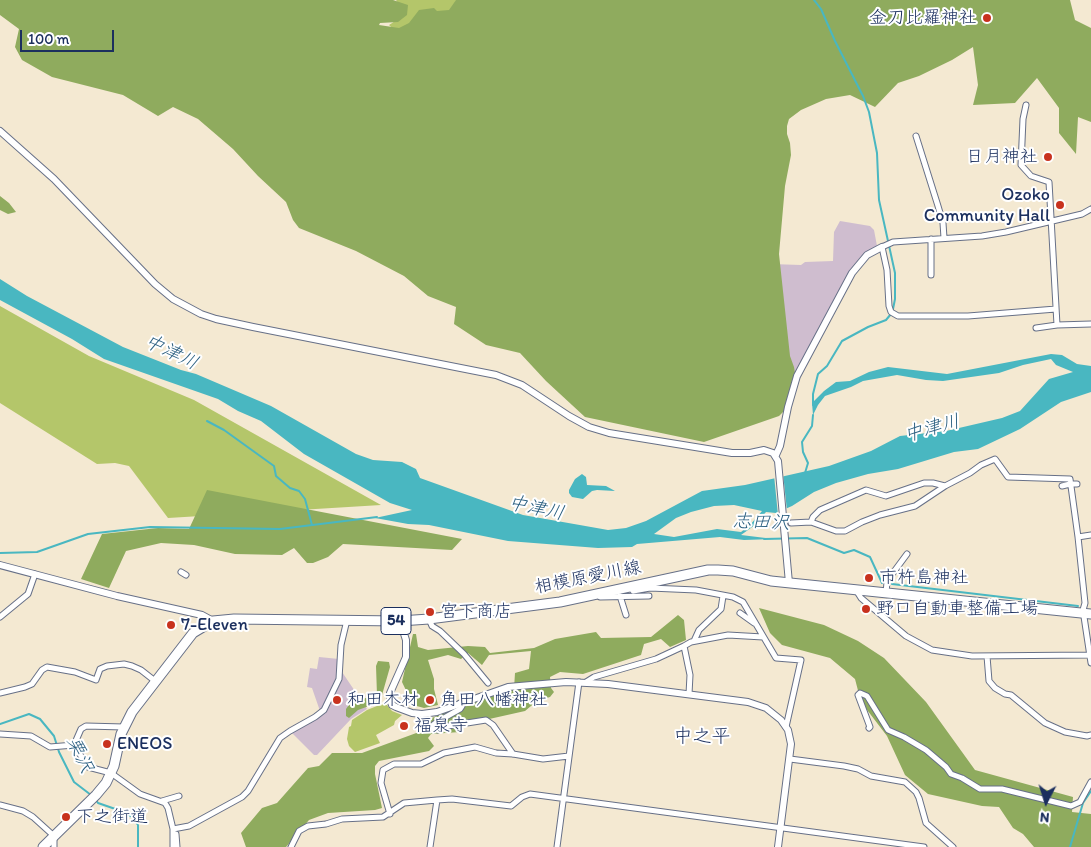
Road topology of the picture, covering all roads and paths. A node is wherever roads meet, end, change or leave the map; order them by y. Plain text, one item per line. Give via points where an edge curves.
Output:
1 (1026, 105) dead end
2 (0, 131) edge
3 (916, 136) dead end
4 (1091, 209) edge
5 (1052, 220) junction
6 (944, 238) junction
7 (930, 239) junction
8 (882, 247) junction
9 (932, 271) dead end
10 (1056, 309) junction
11 (1091, 324) edge
12 (1057, 325) junction
13 (1036, 328) dead end
14 (777, 458) junction
15 (1070, 484) junction
16 (1077, 484) dead end
17 (945, 486) junction
18 (1062, 486) dead end
19 (812, 522) junction
20 (791, 523) dead end
21 (1091, 535) edge
22 (1078, 537) junction
23 (907, 554) dead end
24 (0, 565) edge
25 (35, 574) junction
26 (788, 578) junction
27 (630, 586) junction
28 (856, 590) junction
29 (596, 594) junction
30 (886, 594) junction
31 (620, 596) junction
32 (649, 596) dead end
33 (723, 596) junction
34 (740, 613) dead end
35 (626, 614) dead end
36 (1087, 614) edge
37 (0, 617) edge
38 (346, 620) junction
39 (429, 620) junction
40 (213, 621) junction
41 (400, 621) junction
42 (756, 623) junction
43 (763, 636) junction
44 (694, 641) junction
45 (684, 646) junction
46 (987, 656) junction
47 (1091, 656) edge
48 (1091, 663) edge
49 (156, 681) junction
50 (582, 682) junction
51 (488, 683) dead end
52 (0, 693) edge
53 (689, 694) junction
54 (460, 703) junction
55 (124, 727) junction
56 (786, 727) junction
57 (869, 728) dead end
58 (0, 734) edge
59 (1091, 735) edge
60 (74, 744) junction
61 (513, 754) junction
62 (569, 756) junction
63 (790, 759) junction
64 (112, 773) junction
65 (1091, 782) edge
66 (179, 796) dead end
67 (563, 798) junction
68 (437, 800) junction
69 (162, 801) junction
70 (0, 805) edge
71 (390, 814) junction
72 (781, 828) junction
73 (173, 831) junction
74 (54, 836) junction
75 (43, 847) edge
76 (54, 847) edge
77 (172, 847) edge
78 (177, 847) edge
79 (291, 847) edge
80 (430, 847) edge
81 (557, 847) edge
82 (778, 847) edge
83 (924, 847) edge
84 (953, 847) edge

1 - 5 street via 1021,165 1031,176 1049,182
2 - 14 street via 54,179 156,284 173,299 202,314 496,375 522,385 589,427 610,433 732,453 764,450
3 - 6 street via 941,214
4 - 5 street
5 - 6 street via 1006,232
5 - 10 street
6 - 7 street
7 - 8 street via 893,242
7 - 9 street
8 - 10 street via 889,306 891,312 898,316 968,316
8 - 14 street via 867,255 852,273 797,376
10 - 12 street
11 - 12 street
12 - 13 street
14 - 26 street
15 - 16 street
15 - 17 street via 1070,479 1008,477 995,459
15 - 18 street
15 - 22 street
17 - 19 street via 915,506 871,519 845,531
17 - 19 street via 924,483 886,496 866,490 820,510
19 - 20 street
21 - 22 street
22 - 36 street via 1083,610
23 - 30 street via 890,577
24 - 25 street
25 - 37 street via 28,594
25 - 40 street via 202,615
26 - 27 main road, 相模原愛川線 / 54 via 763,580 733,571 708,570
26 - 28 main road, 相模原愛川線 / 54
27 - 29 main road, 相模原愛川線 / 54
27 - 33 street via 633,591 650,588 696,590
28 - 30 main road, 相模原愛川線 / 54
28 - 46 street via 876,612 915,642 940,652
29 - 31 street via 598,598
29 - 39 main road, 相模原愛川線 / 54 via 523,608
30 - 36 main road, 相模原愛川線 / 54
31 - 32 street
31 - 35 street
33 - 42 street via 743,602
33 - 44 street via 721,609 699,630
34 - 42 street
36 - 47 street
38 - 40 main road, 相模原愛川線 / 54
38 - 41 main road, 相模原愛川線 / 54
38 - 73 street via 339,679 324,710 280,738 242,797 189,826
39 - 41 main road, 相模原愛川線 / 54
39 - 51 street
40 - 49 main road, 相模原愛川線 / 54 via 193,633
41 - 54 street via 407,650 390,693 392,705 422,714
42 - 43 street
43 - 44 street via 728,635
43 - 56 street via 776,658 801,660
44 - 45 street
45 - 50 street via 656,659
45 - 53 street via 690,675
46 - 47 street
46 - 59 street via 989,681 995,688 1011,695 1045,723 1065,732
47 - 48 street
49 - 52 street via 141,670 124,664 100,669 96,680 47,667 25,688
49 - 55 main road, 相模原愛川線 / 54
50 - 53 street
50 - 54 street via 517,685
50 - 62 street
53 - 56 street via 760,705 774,712
54 - 61 street via 460,709 437,722 433,728 438,730 486,720
55 - 60 street via 86,726
55 - 64 main road, 相模原愛川線 / 54
56 - 63 street via 791,744
57 - 65 street via 860,693 867,696 888,730 926,750 951,774 980,789 1002,789 1071,806 1080,802
58 - 60 street via 31,736 50,746
60 - 64 street via 88,767
61 - 62 street via 549,759
61 - 71 street via 474,747 444,753 421,764 394,764 384,770 381,782
62 - 67 street
63 - 72 street
63 - 84 street via 844,766 871,776 905,782 916,792 926,823
64 - 69 street via 140,794
64 - 74 main road, 相模原愛川線 / 54 via 96,795
66 - 69 street
67 - 68 street via 526,794 511,806
67 - 72 street
67 - 81 street
68 - 71 street via 404,803
68 - 80 street
69 - 73 street via 168,808
70 - 74 street via 29,814
71 - 79 street via 308,826 297,834
72 - 82 street
72 - 83 street
73 - 77 street
73 - 78 street
74 - 75 main road, 54
74 - 76 street

